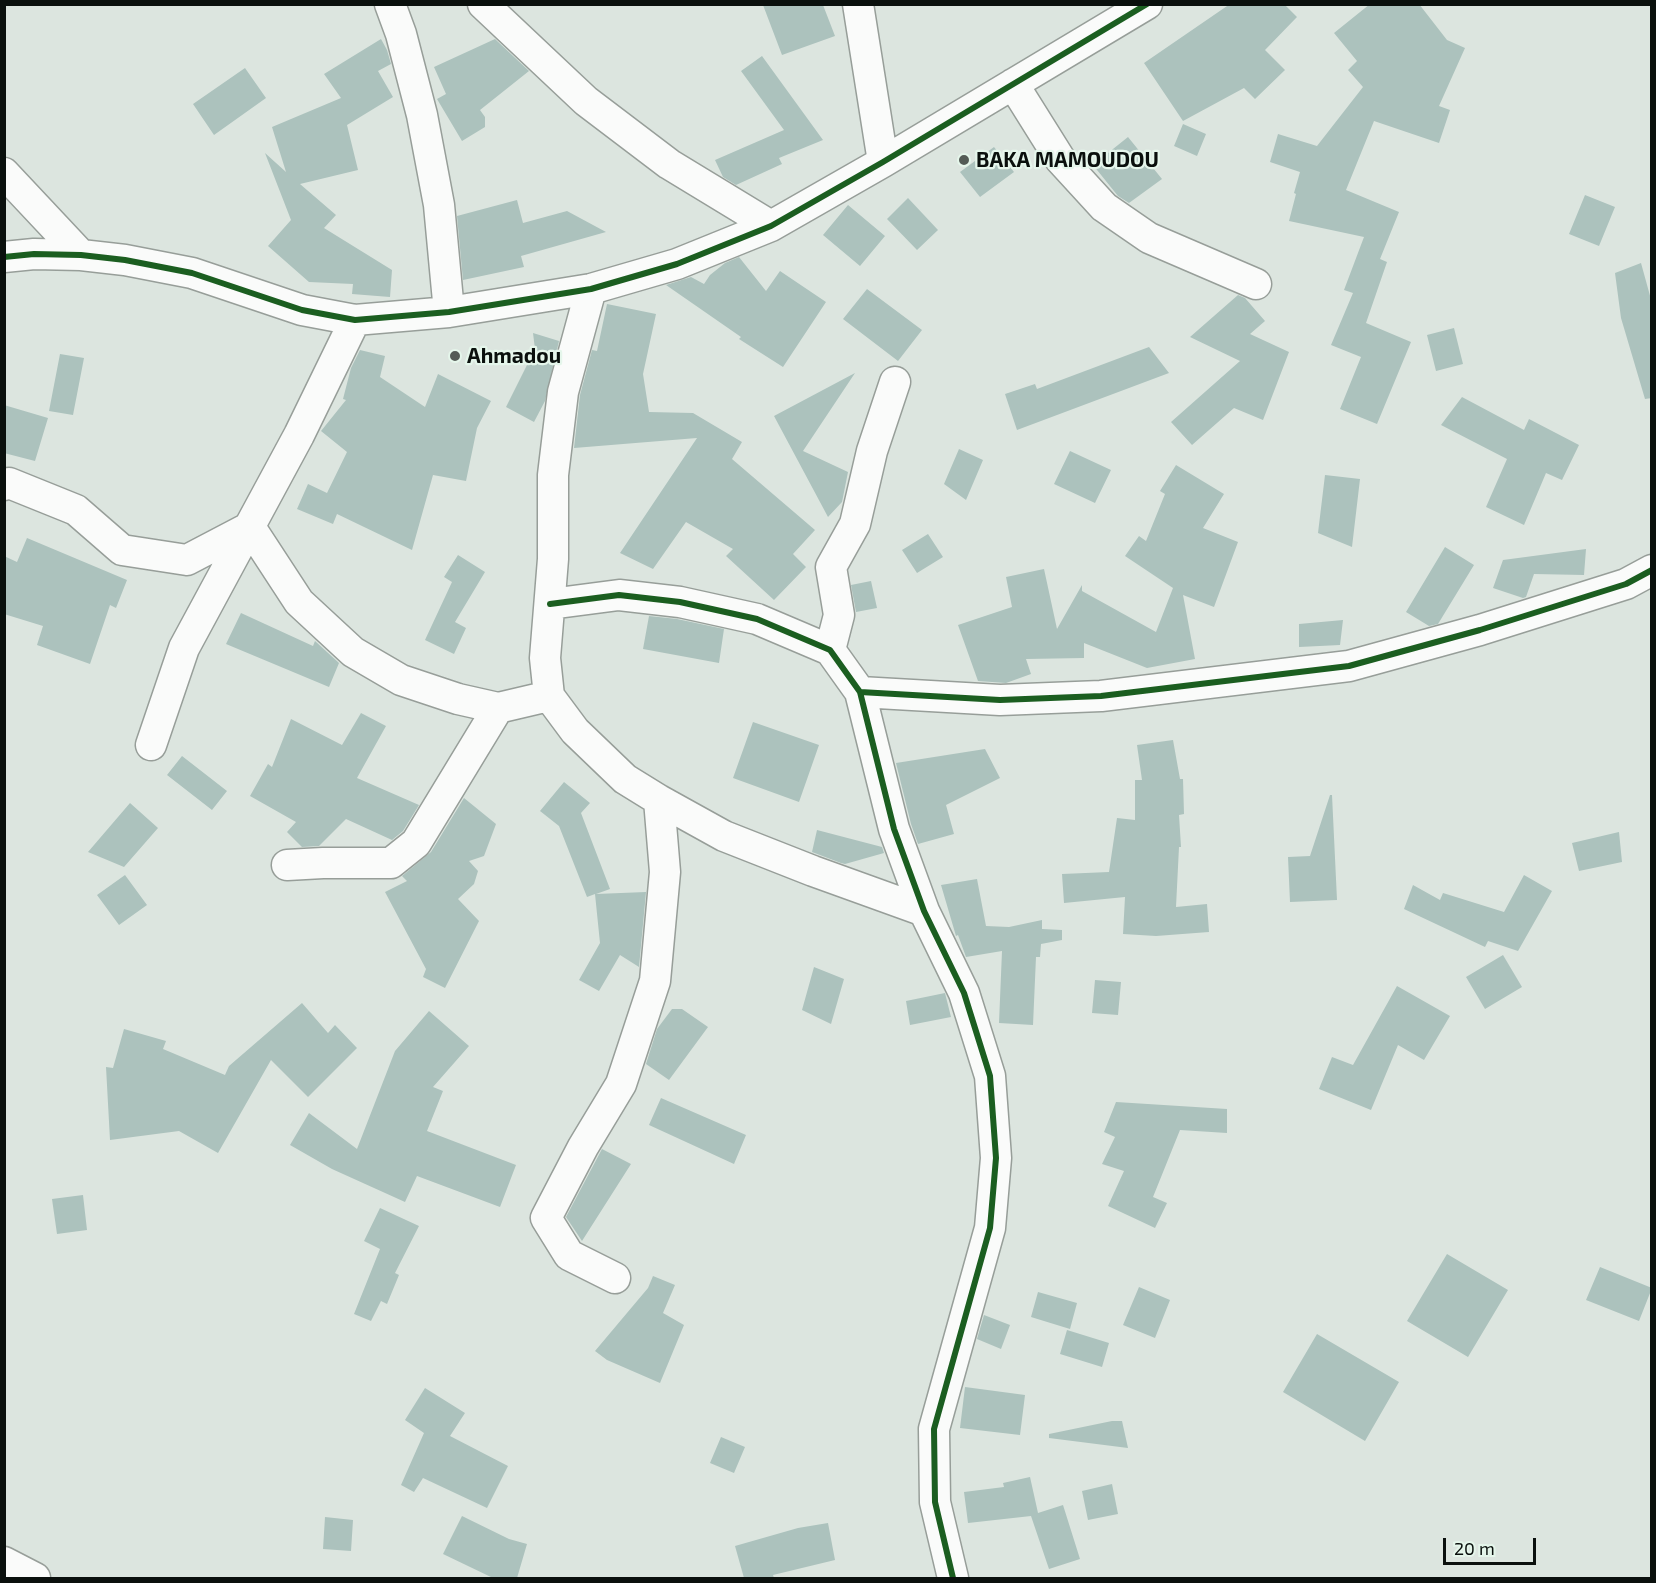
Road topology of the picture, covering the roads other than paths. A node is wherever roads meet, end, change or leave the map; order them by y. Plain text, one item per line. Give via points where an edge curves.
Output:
1 (390, 4) edge
2 (483, 4) edge
3 (858, 4) edge
4 (1147, 4) edge
5 (1013, 84) junction
6 (883, 162) junction
7 (4, 173) edge
8 (771, 226) junction
9 (81, 255) junction
10 (4, 257) edge
11 (1256, 284) dead end
12 (591, 289) junction
13 (449, 312) junction
14 (355, 320) junction
15 (895, 382) dead end
16 (4, 485) edge
17 (250, 527) junction
18 (1652, 570) edge
19 (550, 604) junction
20 (830, 650) junction
21 (860, 692) junction
22 (549, 696) junction
23 (498, 708) junction
24 (151, 745) dead end
25 (659, 800) junction
26 (287, 865) dead end
27 (924, 911) junction
28 (615, 1278) dead end
29 (4, 1562) edge
30 (34, 1578) edge
31 (952, 1578) edge

1 - 13 street via 422,115 439,205
2 - 8 street via 586,101 669,164
3 - 6 street
4 - 5 street
5 - 6 street
5 - 11 street via 1060,159 1104,207 1149,238
6 - 8 street
7 - 9 street
8 - 12 street via 676,264
9 - 10 street
9 - 14 street via 192,273 302,310
12 - 13 street
12 - 19 street via 563,392 554,475
13 - 14 street
14 - 17 street
15 - 20 street via 872,451 855,524 831,567 840,615
16 - 17 street via 9,483 76,510 122,550 187,560
17 - 23 street via 299,602 353,652 401,680
17 - 24 street via 184,648
18 - 21 street via 1626,584 1513,620 1349,666 1101,696 1000,700
19 - 20 street via 619,595 680,602 757,619
19 - 22 street via 545,658
20 - 21 street
21 - 27 street via 894,829
22 - 23 street
22 - 25 street via 575,731 625,779
23 - 26 street via 416,843 391,862
25 - 27 street via 724,836
25 - 28 street via 665,872 655,981 621,1084 546,1218 569,1255
27 - 31 street via 964,993 990,1076 996,1158 990,1228 934,1429 934,1502
29 - 30 street

